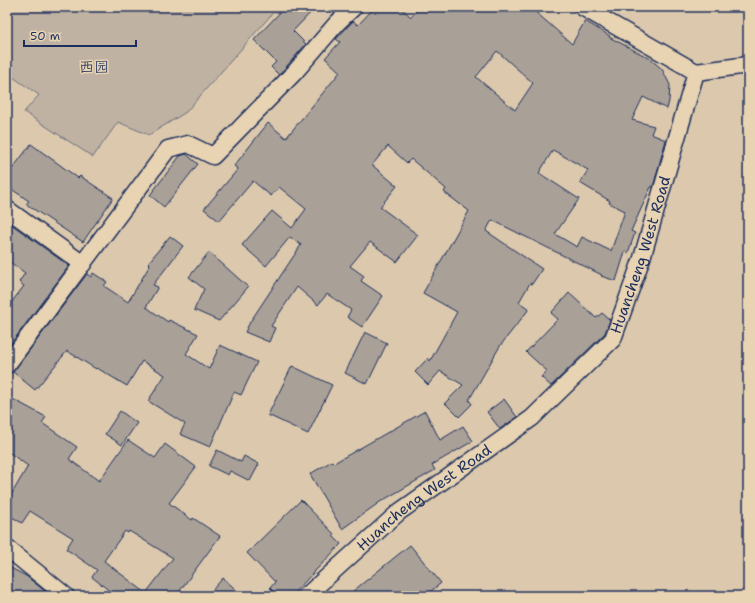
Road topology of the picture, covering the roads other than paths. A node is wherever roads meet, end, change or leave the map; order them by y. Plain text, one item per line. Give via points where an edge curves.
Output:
1 (354, 7) edge
2 (582, 7) edge
3 (748, 65) edge
4 (696, 72) junction
5 (7, 209) edge
6 (83, 264) junction
7 (7, 365) edge
8 (7, 548) edge
9 (66, 596) edge
10 (306, 596) edge

1 - 6 street via 213,156 188,144 168,149
2 - 4 street
3 - 4 street
4 - 10 street, Huancheng West Road via 642,258 613,339 532,418 399,512
5 - 6 street
6 - 7 street
8 - 9 street

